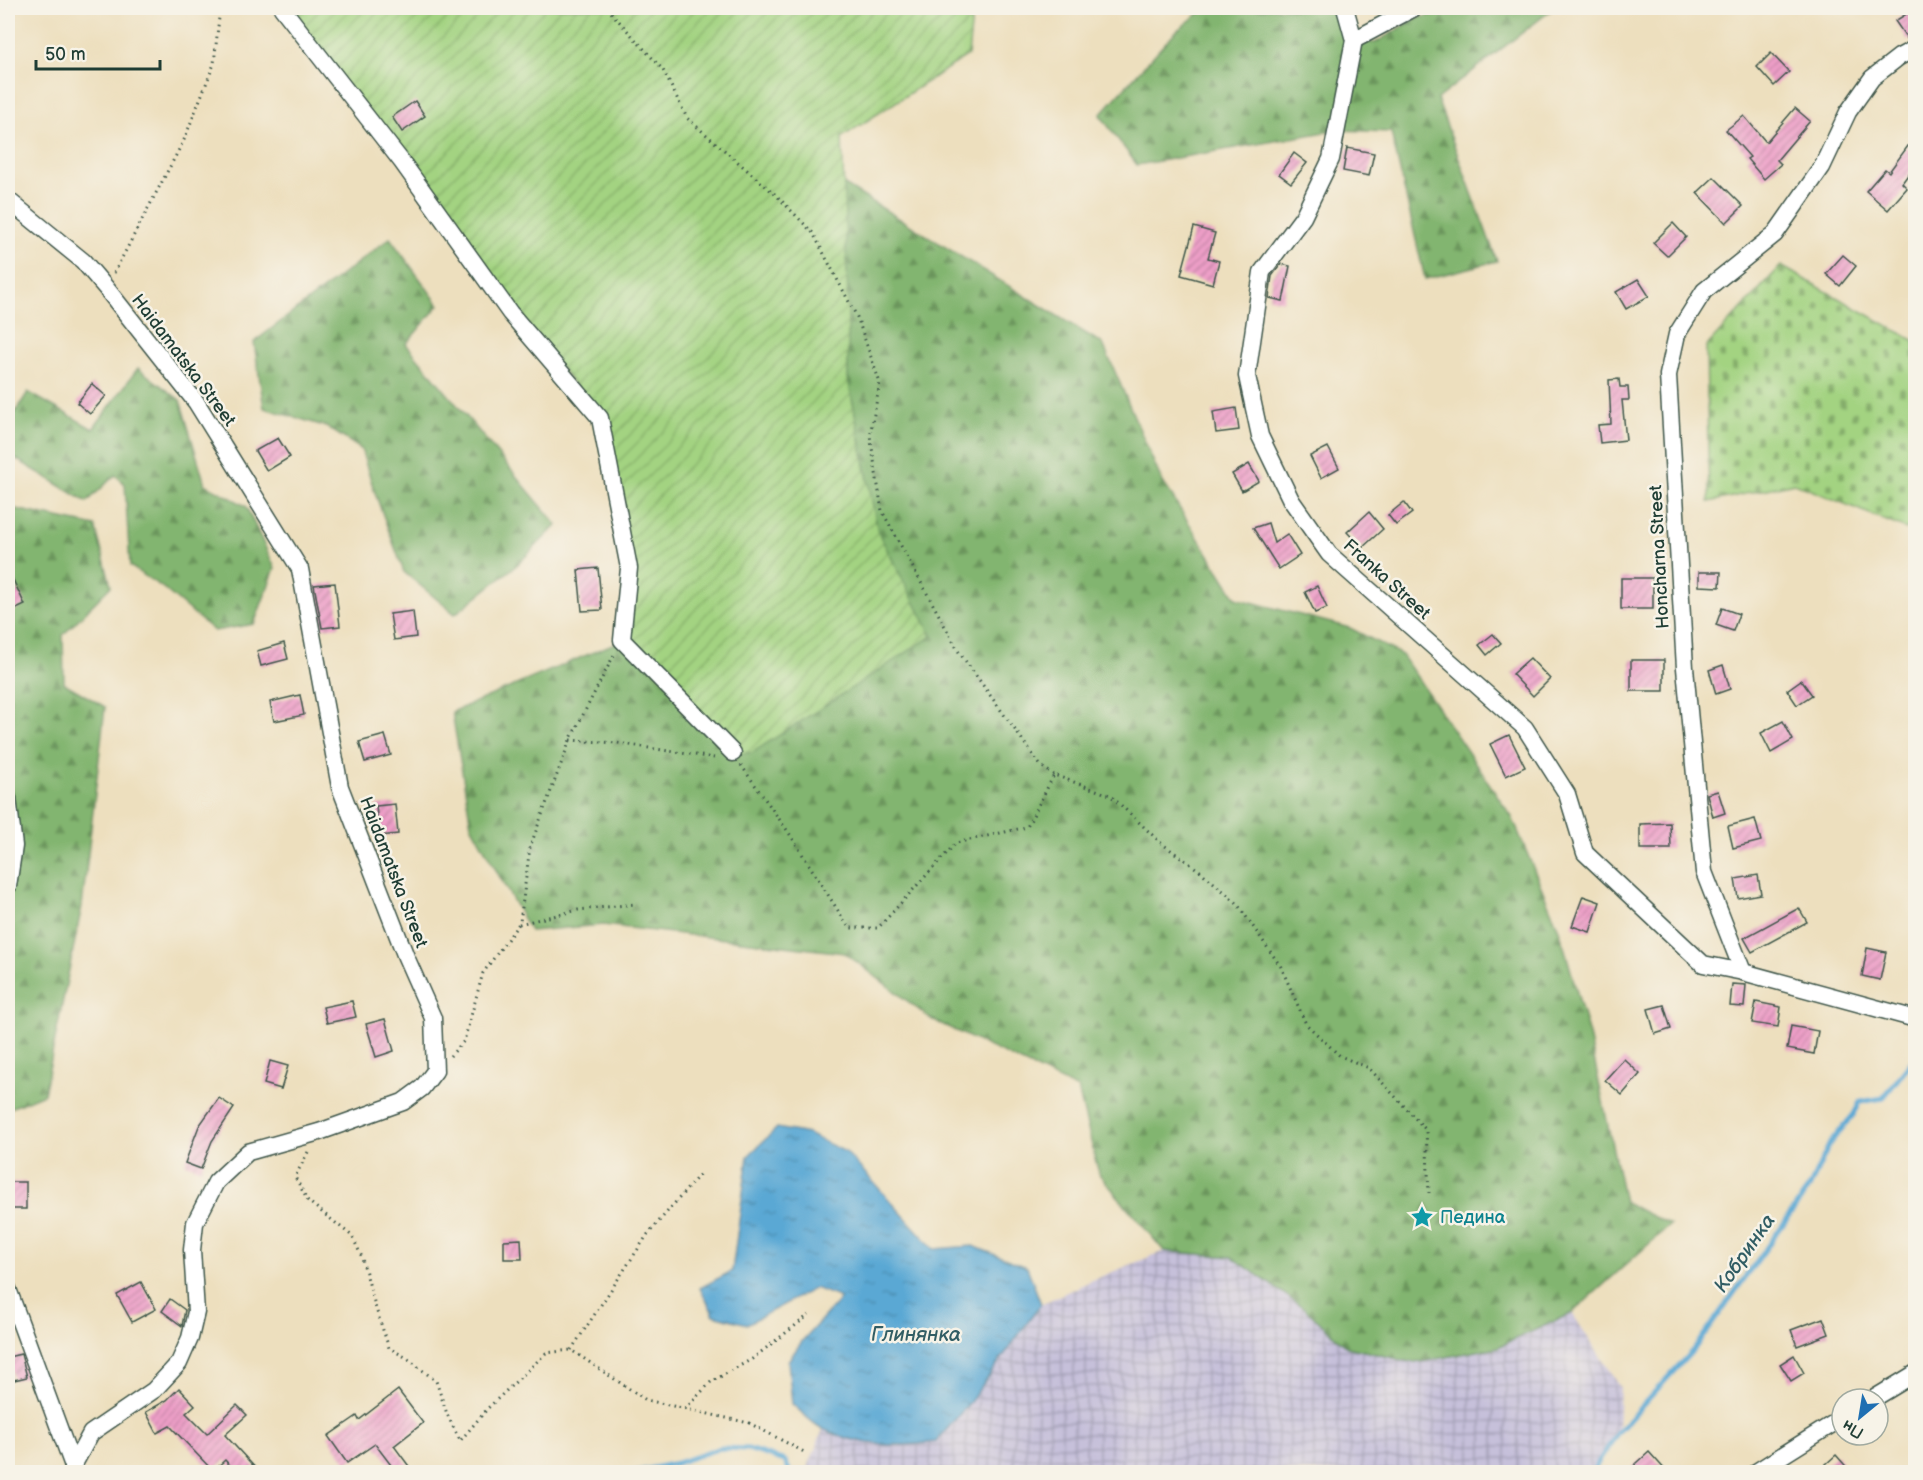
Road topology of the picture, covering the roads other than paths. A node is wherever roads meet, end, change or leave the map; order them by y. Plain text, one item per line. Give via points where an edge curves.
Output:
1 (282, 8) edge
2 (1345, 8) edge
3 (1414, 8) edge
4 (1354, 40) junction
5 (1916, 48) edge
6 (8, 200) edge
7 (735, 757) road end
8 (8, 798) edge
9 (8, 886) edge
10 (1743, 972) junction
11 (1916, 1019) edge
12 (8, 1289) edge
13 (1916, 1373) edge
14 (1890, 1389) edge
15 (1830, 1426) edge
16 (73, 1469) edge
17 (1756, 1473) edge

1 - 7 street via 402,162 510,313 600,418 629,568 622,640
2 - 4 street, Franka Street
3 - 4 street
4 - 10 street, Franka Street via 1331,159 1304,217 1262,272 1247,376 1260,436 1291,500 1329,554 1526,728 1567,794 1585,853 1703,964
5 - 10 street, Honcharna Street via 1872,78 1848,112 1822,167 1775,234 1704,291 1677,334 1668,375 1685,668 1704,872
6 - 16 street, Haidamatska Street via 83,261 196,402 300,570 340,787 433,1018 435,1071 422,1088 403,1102 248,1152 216,1182 195,1223 192,1250 196,1312 178,1363 154,1390 90,1433
8 - 9 street via 14,846
10 - 11 street
12 - 16 street
13 - 14 street
15 - 17 street

